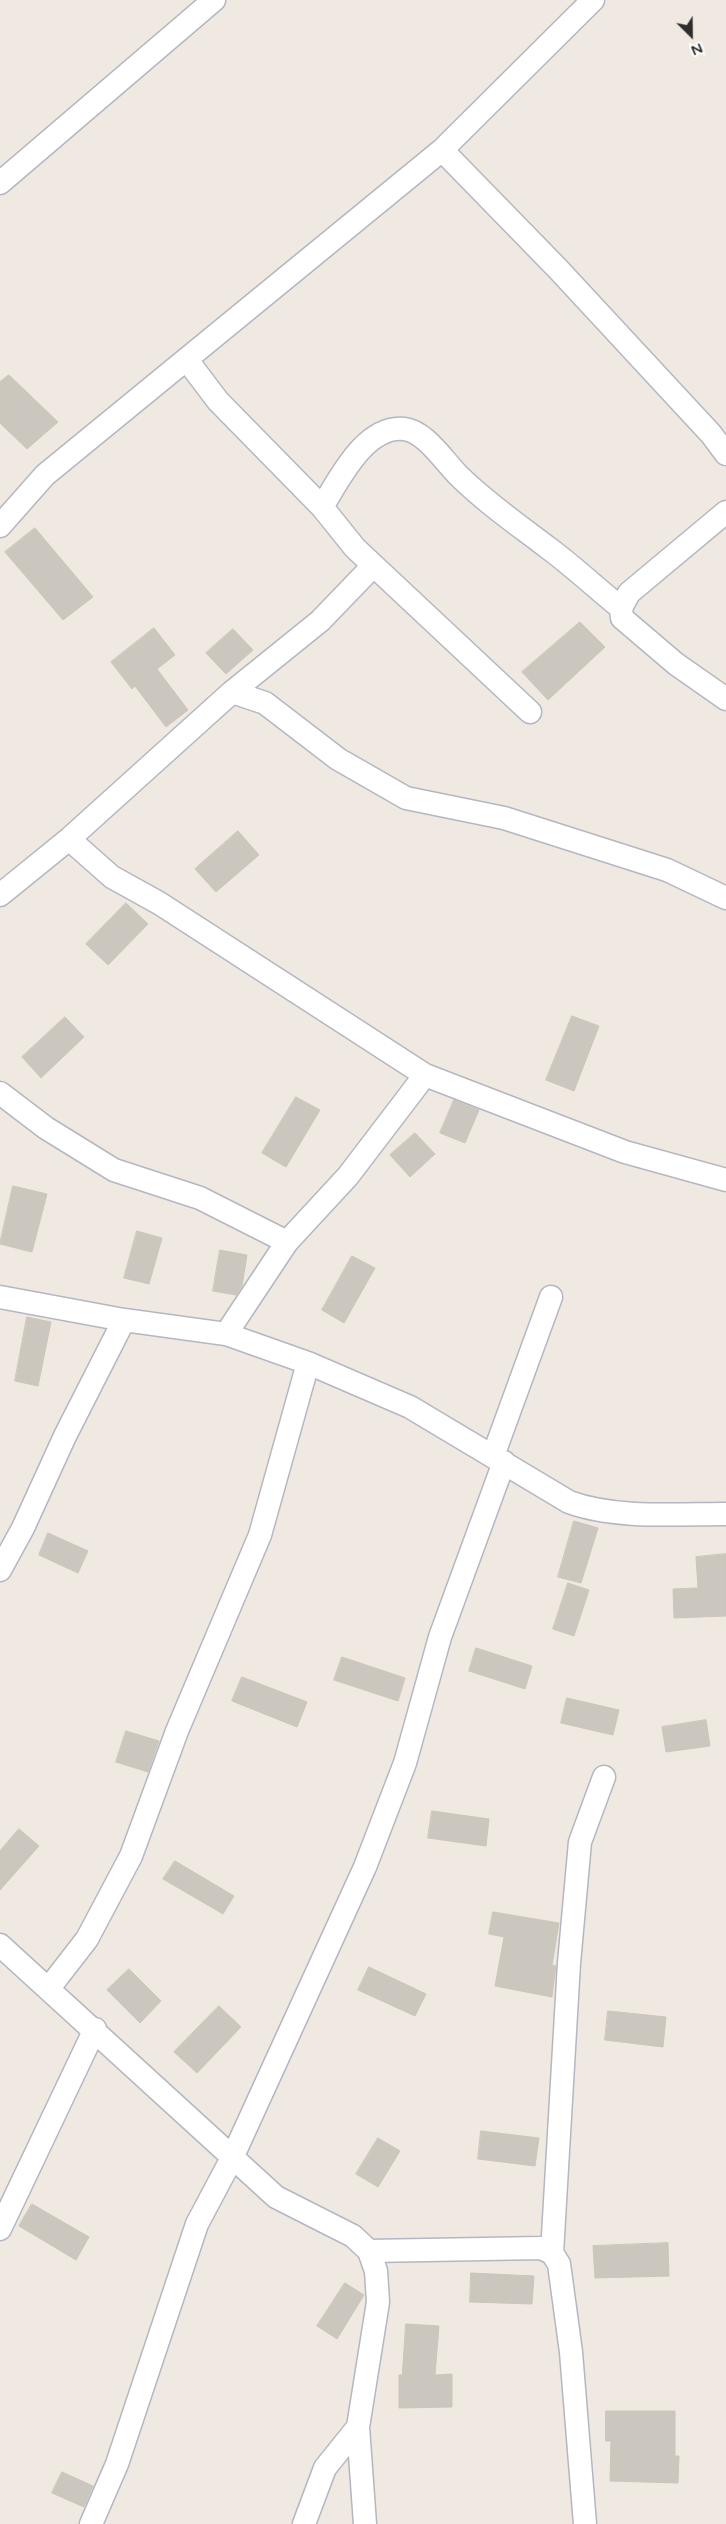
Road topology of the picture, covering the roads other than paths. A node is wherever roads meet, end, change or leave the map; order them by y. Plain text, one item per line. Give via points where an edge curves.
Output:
1 (214, 0) edge
2 (592, 0) edge
3 (442, 150) junction
4 (0, 183) edge
5 (187, 360) junction
6 (726, 454) edge
7 (322, 507) junction
8 (726, 512) edge
9 (0, 526) edge
10 (373, 566) junction
11 (621, 608) junction
12 (256, 674) junction
13 (232, 692) junction
14 (726, 699) edge
15 (264, 703) junction
16 (530, 712) dead end
17 (69, 839) junction
18 (0, 895) edge
19 (726, 898) edge
20 (425, 1075) junction
21 (0, 1093) edge
22 (726, 1180) edge
23 (287, 1242) junction
24 (0, 1297) edge
25 (551, 1297) dead end
26 (124, 1320) junction
27 (226, 1334) junction
28 (308, 1363) junction
29 (499, 1459) junction
30 (726, 1514) edge
31 (0, 1570) edge
32 (604, 1777) dead end
33 (0, 1945) edge
34 (49, 1988) junction
35 (95, 2029) junction
36 (232, 2158) junction
37 (0, 2229) edge
38 (368, 2251) junction
39 (552, 2253) junction
40 (358, 2427) junction
41 (91, 2524) edge
42 (304, 2524) edge
43 (365, 2524) edge
44 (585, 2524) edge

1 - 4 street
2 - 3 street
3 - 5 street
3 - 6 street via 558,269
5 - 7 street via 218,402
5 - 9 street via 45,475
7 - 10 street
7 - 11 street via 347,466 367,442 387,432 404,429 420,436 474,490
8 - 11 street via 629,593
10 - 12 street via 320,621
10 - 16 street
11 - 14 street via 622,618 645,639
12 - 13 street
12 - 15 street
13 - 15 street
13 - 17 street
15 - 19 street via 338,759 406,798 504,818 667,870
17 - 18 street
17 - 20 street via 112,877 159,903
20 - 22 street via 625,1152
20 - 23 street via 348,1176
21 - 23 street via 46,1128 114,1170 200,1198
23 - 27 street
24 - 26 street
25 - 29 street
26 - 27 street
26 - 31 street
27 - 28 street
28 - 29 street via 410,1407
28 - 34 street via 260,1535 177,1731 131,1856 86,1939
29 - 30 street via 569,1502 587,1509 654,1514
29 - 36 street via 440,1637 405,1763 368,1858
32 - 39 street via 580,1842
33 - 34 street
34 - 35 street
35 - 36 street
35 - 37 street
36 - 38 street via 276,2197 353,2236
36 - 41 street via 197,2224 117,2464
38 - 39 street via 541,2248
38 - 40 street via 376,2271 378,2302
39 - 44 street via 560,2264 571,2352
40 - 42 street via 325,2468
40 - 43 street

